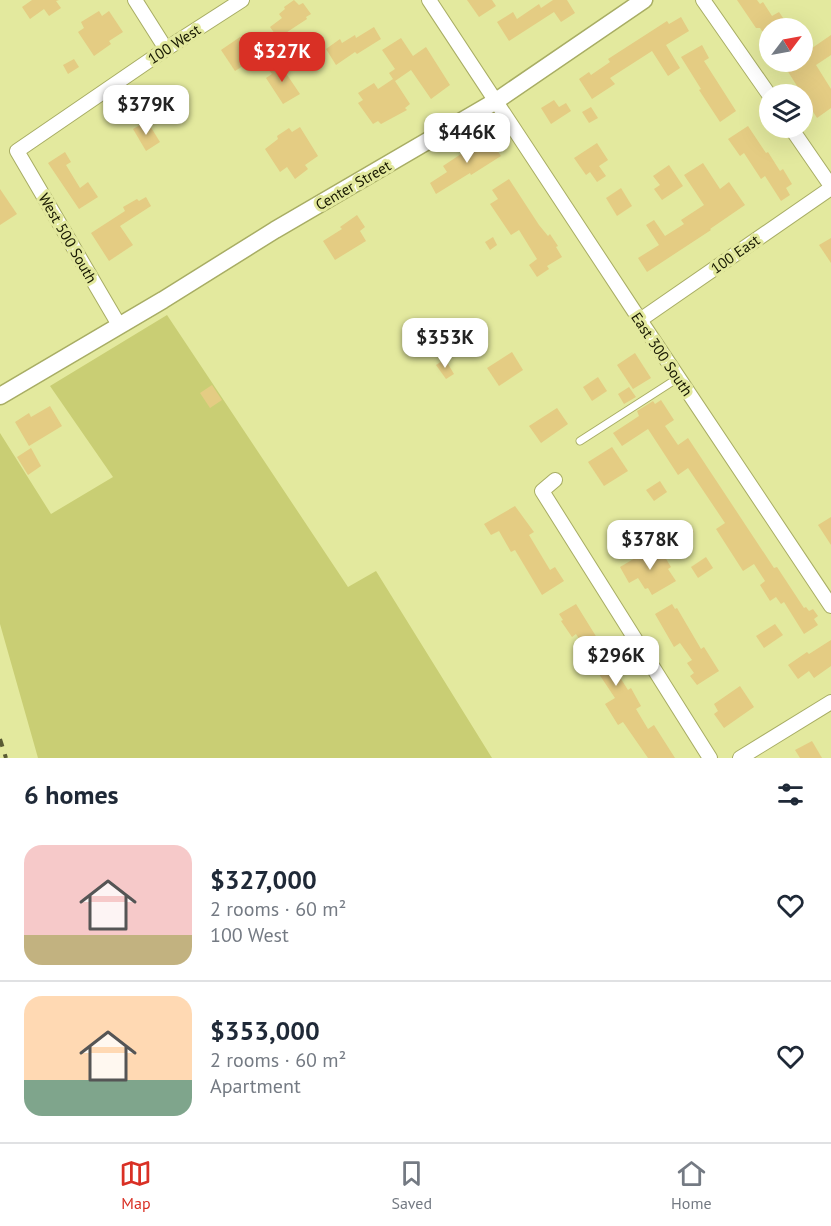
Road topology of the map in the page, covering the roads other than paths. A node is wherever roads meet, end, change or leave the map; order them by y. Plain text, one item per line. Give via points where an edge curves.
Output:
1 (135, 0) edge
2 (242, 0) edge
3 (429, 0) edge
4 (644, 0) edge
5 (703, 0) edge
6 (166, 49) junction
7 (762, 84) edge
8 (496, 101) junction
9 (798, 138) edge
10 (17, 151) joint
11 (831, 187) edge
12 (640, 320) junction
13 (119, 326) junction
14 (678, 378) junction
15 (0, 396) edge
16 (580, 441) dead end
17 (555, 480) dead end
18 (831, 606) edge
19 (831, 702) edge
20 (761, 753) edge
21 (710, 758) edge
22 (740, 758) edge

1 - 6 street
2 - 6 street, 100 West
3 - 8 street, East 300 South
4 - 8 street, Center Street
5 - 7 street
6 - 10 street, 100 West
8 - 12 street, East 300 South
8 - 13 street, Center Street
9 - 11 street
10 - 13 street, West 500 South
11 - 12 street, 100 East
12 - 14 street, East 300 South
13 - 15 street, Center Street
14 - 16 lane
14 - 18 street, East 300 South
17 - 21 street via 542,491
19 - 20 street
20 - 22 street

